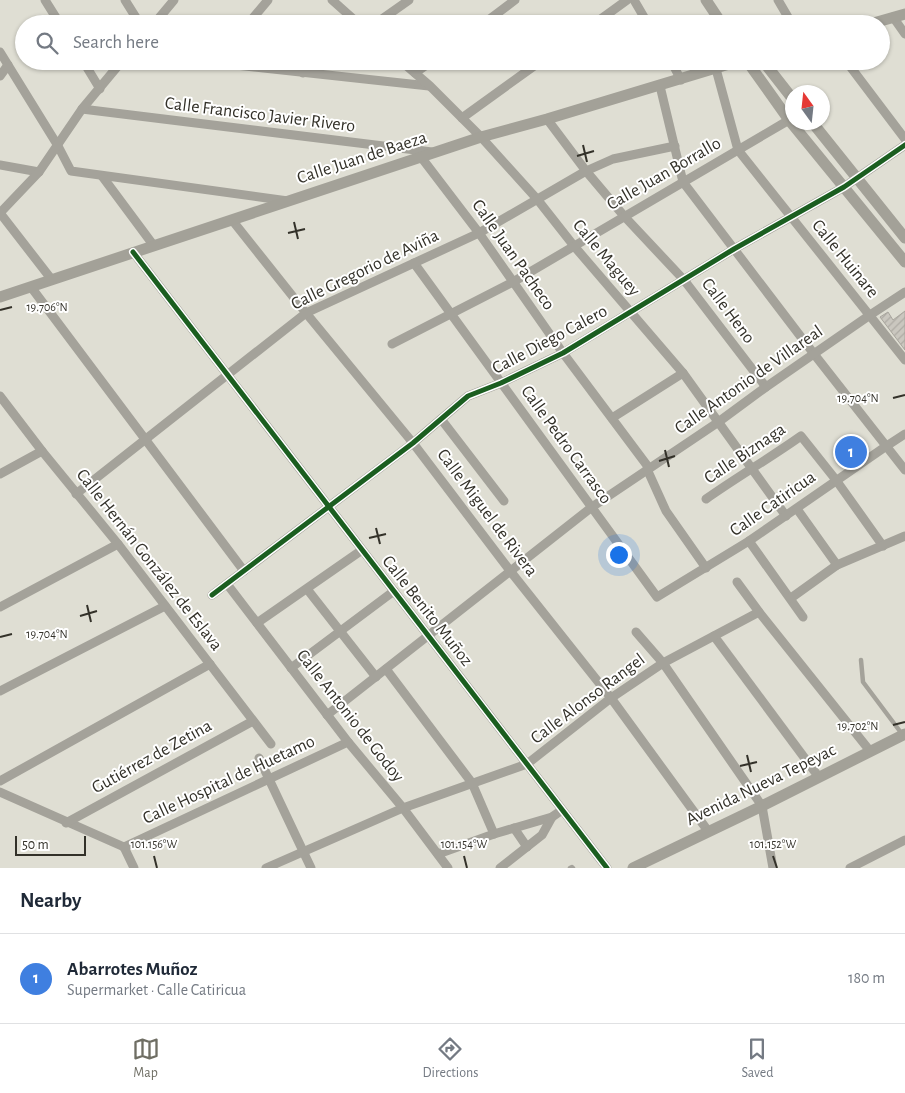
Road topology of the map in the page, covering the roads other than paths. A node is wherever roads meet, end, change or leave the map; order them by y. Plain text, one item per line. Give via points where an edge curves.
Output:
1 (45, 0) edge
2 (125, 0) edge
3 (174, 0) edge
4 (268, 0) edge
5 (332, 0) edge
6 (409, 0) edge
7 (516, 0) edge
8 (627, 0) edge
9 (634, 0) edge
10 (706, 0) edge
11 (778, 0) edge
12 (905, 14) edge
13 (54, 15) edge
14 (134, 15) edge
15 (162, 15) edge
16 (256, 15) edge
17 (343, 15) edge
18 (388, 15) edge
19 (495, 15) edge
20 (606, 15) edge
21 (643, 15) edge
22 (716, 15) edge
23 (787, 15) edge
24 (893, 17) junction
25 (890, 18) edge
26 (905, 34) edge
27 (0, 52) edge
28 (8, 65) junction
29 (88, 70) edge
30 (115, 70) edge
31 (280, 70) edge
32 (306, 70) edge
33 (411, 70) edge
34 (420, 70) edge
35 (529, 70) edge
36 (676, 70) edge
37 (713, 70) edge
38 (716, 70) edge
39 (753, 70) edge
40 (770, 70) edge
41 (853, 70) edge
42 (303, 73) junction
43 (415, 74) junction
44 (0, 76) edge
45 (682, 80) junction
46 (430, 86) junction
47 (660, 86) junction
48 (100, 89) junction
49 (785, 89) edge
50 (82, 109) junction
51 (785, 114) edge
52 (462, 118) junction
53 (547, 119) junction
54 (785, 122) edge
55 (797, 130) edge
56 (818, 130) edge
57 (481, 136) junction
58 (905, 139) edge
59 (905, 145) edge
60 (58, 146) junction
61 (675, 146) junction
62 (738, 150) junction
63 (434, 153) junction
64 (422, 157) junction
65 (0, 165) edge
66 (586, 171) junction
67 (39, 172) junction
68 (102, 176) junction
69 (857, 178) junction
70 (683, 182) junction
71 (844, 187) junction
72 (537, 199) junction
73 (288, 201) junction
74 (0, 213) edge
75 (624, 216) junction
76 (791, 218) junction
77 (232, 220) junction
78 (4, 225) edge
79 (479, 233) junction
80 (905, 238) edge
81 (154, 246) junction
82 (574, 246) junction
83 (734, 249) junction
84 (133, 252) junction
85 (905, 262) edge
86 (414, 263) junction
87 (52, 280) junction
88 (684, 280) junction
89 (513, 282) junction
90 (31, 287) junction
91 (905, 292) edge
92 (0, 296) edge
93 (630, 312) junction
94 (306, 313) junction
95 (452, 315) junction
96 (870, 315) junction
97 (392, 344) dead end
98 (563, 353) junction
99 (814, 354) junction
100 (905, 360) edge
101 (683, 373) junction
102 (227, 374) junction
103 (501, 383) junction
104 (766, 387) junction
105 (1, 400) edge
106 (612, 418) junction
107 (441, 419) junction
108 (717, 423) junction
109 (905, 434) edge
110 (144, 439) junction
111 (413, 443) junction
112 (885, 447) junction
113 (42, 451) junction
114 (648, 468) junction
115 (751, 469) junction
116 (905, 470) edge
117 (0, 474) edge
118 (836, 480) junction
119 (76, 494) junction
120 (706, 499) dead end
121 (504, 501) dead end
122 (330, 506) junction
123 (592, 507) junction
124 (797, 508) junction
125 (786, 516) junction
126 (905, 536) edge
127 (750, 542) junction
128 (118, 544) junction
129 (883, 546) junction
130 (362, 550) junction
131 (837, 565) junction
132 (706, 568) junction
133 (244, 571) junction
134 (511, 572) junction
135 (737, 582) dead end
136 (227, 584) junction
137 (307, 589) junction
138 (394, 591) junction
139 (212, 595) dead end
140 (657, 597) joint
141 (791, 598) junction
142 (165, 606) junction
143 (0, 607) edge
144 (759, 612) junction
145 (803, 617) dead end
146 (257, 623) junction
147 (340, 631) junction
148 (636, 632) dead end
149 (429, 636) junction
150 (714, 636) junction
151 (861, 660) dead end
152 (210, 664) junction
153 (663, 664) junction
154 (292, 668) junction
155 (386, 669) junction
156 (376, 677) junction
157 (0, 691) edge
158 (611, 698) junction
159 (327, 715) junction
160 (253, 721) junction
161 (904, 734) edge
162 (348, 742) junction
163 (272, 744) dead end
164 (870, 750) junction
165 (259, 758) dead end
166 (527, 764) junction
167 (818, 776) junction
168 (268, 778) junction
169 (0, 781) edge
170 (472, 783) junction
171 (0, 792) edge
172 (762, 806) junction
173 (402, 808) junction
174 (562, 810) junction
175 (552, 817) junction
176 (66, 823) junction
177 (514, 828) junction
178 (708, 831) junction
179 (494, 834) junction
180 (905, 840) edge
181 (124, 847) junction
182 (527, 847) junction
183 (304, 850) junction
184 (438, 854) junction
185 (134, 868) edge
186 (266, 868) edge
187 (311, 868) edge
188 (448, 868) edge
189 (500, 868) edge
190 (607, 868) edge
191 (632, 868) edge
192 (773, 868) edge
193 (850, 868) edge

1 - 13 street
2 - 14 street
3 - 15 street
4 - 16 street
5 - 17 street
6 - 18 street
7 - 19 street
8 - 20 street
9 - 21 street
10 - 22 street
11 - 23 street
12 - 24 street
24 - 25 street
24 - 26 street
27 - 28 street
28 - 44 street
28 - 60 street
29 - 48 street
30 - 48 street
31 - 42 street
32 - 42 street
33 - 43 street, Calle Maguey
34 - 43 street
35 - 52 street
36 - 45 street
37 - 45 street, Calle Juan de Baeza
38 - 62 street, Calle Huinare
39 - 51 street
40 - 49 street
41 - 58 street
42 - 46 street
43 - 46 street, Calle Maguey
45 - 47 street, Calle Juan de Baeza
46 - 52 street, Calle Maguey
47 - 53 street, Calle Juan de Baeza
47 - 61 street
48 - 50 street
50 - 60 street
50 - 63 street, Calle Francisco Javier Rivero
52 - 57 street, Calle Maguey
53 - 57 street, Calle Juan de Baeza
53 - 66 street, Calle Heno
54 - 62 street, Calle Juan Borrallo
55 - 71 street
56 - 69 street
57 - 63 street, Calle Juan de Baeza
57 - 72 street, Calle Maguey
59 - 69 street, Calle Diego Calero
60 - 67 street
60 - 68 street via 71,171
61 - 66 street, Calle Gregorio de Aviña via 613,159
61 - 70 street
62 - 70 street, Calle Juan Borrallo
62 - 76 street, Calle Huinare
63 - 64 street, Calle Juan de Baeza
64 - 73 street, Calle Juan de Baeza
64 - 79 street, Calle Juan Pacheco
65 - 67 street
66 - 72 street, Calle Gregorio de Aviña
66 - 75 street, Calle Heno
67 - 74 street
68 - 73 street
68 - 81 street
69 - 71 street, Calle Diego Calero
69 - 80 street
70 - 75 street, Calle Juan Borrallo
70 - 83 street
71 - 76 street, Calle Diego Calero
71 - 85 street
72 - 79 street, Calle Gregorio de Aviña
72 - 82 street, Calle Maguey
73 - 77 street, Calle Juan de Baeza
74 - 78 street
75 - 82 street, Calle Juan Borrallo
75 - 88 street, Calle Heno
76 - 83 street, Calle Diego Calero
76 - 96 street, Calle Huinare
77 - 81 street, Calle Juan de Baeza
77 - 94 street, Calle Miguel de Rivera
78 - 87 street
79 - 86 street, Calle Gregorio de Aviña
79 - 89 street, Calle Juan Pacheco
81 - 84 street, Calle Juan de Baeza
82 - 89 street, Calle Juan Borrallo
82 - 93 street, Calle Maguey
83 - 88 street, Calle Diego Calero
83 - 99 street
84 - 87 street, Calle Juan de Baeza
84 - 102 street, Calle Benito Muñoz
86 - 94 street, Calle Gregorio de Aviña
86 - 95 street, Calle Pedro Carrasco
87 - 90 street, Calle Juan de Baeza
88 - 93 street, Calle Diego Calero
88 - 104 street, Calle Heno
89 - 95 street, Calle Juan Borrallo
89 - 98 street, Calle Juan Pacheco
90 - 92 street, Calle Juan de Baeza
90 - 110 street
91 - 96 street, Calle Antonio de Villareal
93 - 98 street, Calle Diego Calero
93 - 101 street, Calle Maguey
94 - 102 street, Calle Gregorio de Aviña
94 - 111 street, Calle Miguel de Rivera
95 - 97 street, Calle Juan Borrallo
95 - 103 street, Calle Pedro Carrasco
96 - 99 street, Calle Antonio de Villareal
96 - 100 street, Calle Huinare
98 - 103 street, Calle Diego Calero
98 - 106 street, Calle Juan Pacheco
99 - 104 street, Calle Antonio de Villareal
99 - 112 street
101 - 106 street
101 - 108 street, Calle Maguey
102 - 110 street, Calle Gregorio de Aviña
102 - 122 street, Calle Benito Muñoz
103 - 107 street, Calle Diego Calero via 468,396
103 - 123 street, Calle Pedro Carrasco
104 - 108 street, Calle Antonio de Villareal
105 - 113 street, Calle Hernán González de Eslava
106 - 114 street, Calle Juan Pacheco
107 - 111 street, Calle Diego Calero
107 - 121 street
108 - 114 street, Calle Antonio de Villareal
108 - 115 street, Calle Maguey
109 - 112 street, Calle Catiricua
110 - 119 street, Calle Gregorio de Aviña
110 - 133 street
111 - 122 street, Calle Diego Calero
111 - 134 street, Calle Miguel de Rivera
112 - 116 street
112 - 118 street, Calle Catiricua
113 - 117 street
113 - 119 street, Calle Hernán González de Eslava
114 - 123 street, Calle Antonio de Villareal
114 - 132 street, Calle Juan Pacheco via 666,511
115 - 118 street, Calle Biznaga via 801,436
115 - 120 street, Calle Biznaga
115 - 125 street, Calle Maguey
118 - 124 street, Calle Catiricua
118 - 129 street
119 - 128 street, Calle Hernán González de Eslava
122 - 130 street, Calle Benito Muñoz
122 - 133 street, Calle Diego Calero
123 - 134 street, Calle Antonio de Villareal
123 - 140 street, Calle Pedro Carrasco
124 - 125 street, Calle Catiricua
124 - 131 street
125 - 127 street, Calle Catiricua
126 - 129 street
127 - 132 street, Calle Catiricua
127 - 141 street
128 - 142 street, Calle Hernán González de Eslava
128 - 143 street
129 - 131 street
130 - 137 street
130 - 138 street, Calle Benito Muñoz
131 - 141 street
132 - 140 street, Calle Catiricua
133 - 136 street, Calle Diego Calero
134 - 149 street, Calle Antonio de Villareal
134 - 158 street, Calle Miguel de Rivera
135 - 144 street
136 - 139 street, Calle Diego Calero
136 - 146 street, Calle Antonio de Godoy
137 - 146 street
137 - 147 street
138 - 147 street
138 - 149 street, Calle Benito Muñoz
141 - 145 street
142 - 152 street, Calle Hernán González de Eslava
142 - 157 street
144 - 150 street, Calle Alonso Rangel
144 - 164 street
146 - 154 street, Calle Antonio de Godoy
147 - 154 street
147 - 156 street
148 - 153 street
149 - 155 street, Calle Antonio de Villareal
149 - 166 street, Calle Benito Muñoz
150 - 153 street, Calle Alonso Rangel
150 - 167 street
151 - 161 lane via 863,682
152 - 160 street, Calle Hernán González de Eslava
152 - 169 street
153 - 158 street, Calle Alonso Rangel
153 - 172 street
154 - 159 street, Calle Antonio de Godoy
155 - 156 street, Calle Antonio de Villareal
155 - 170 street
156 - 159 street, Calle Antonio de Villareal
158 - 166 street, Calle Alonso Rangel
158 - 178 street, Calle Miguel de Rivera
159 - 162 street, Calle Antonio de Godoy
160 - 163 street, Calle Hernán González de Eslava
160 - 176 street, Gutiérrez de Zetina
161 - 164 street, Avenida Nueva Tepeyac
162 - 168 street, Calle Hospital de Huetamo
162 - 173 street, Calle Antonio de Godoy
164 - 167 street, Avenida Nueva Tepeyac
165 - 168 street
166 - 170 street, Calle Alonso Rangel
166 - 174 street, Calle Benito Muñoz
167 - 172 street, Avenida Nueva Tepeyac
168 - 181 street, Calle Hospital de Huetamo
168 - 183 street
170 - 173 street, Calle Alonso Rangel
170 - 179 street
171 - 176 street
172 - 178 street, Avenida Nueva Tepeyac
172 - 192 street
173 - 183 street, Calle Alonso Rangel
173 - 184 street, Calle Antonio de Godoy
174 - 175 street
174 - 190 street, Calle Benito Muñoz
175 - 177 street
175 - 182 street via 542,834
176 - 181 street
177 - 179 street
177 - 182 street
178 - 191 street, Avenida Nueva Tepeyac
179 - 184 street
180 - 193 street
181 - 185 street
182 - 189 street
183 - 186 street, Calle Alonso Rangel
183 - 187 street
184 - 188 street, Calle Antonio de Godoy

